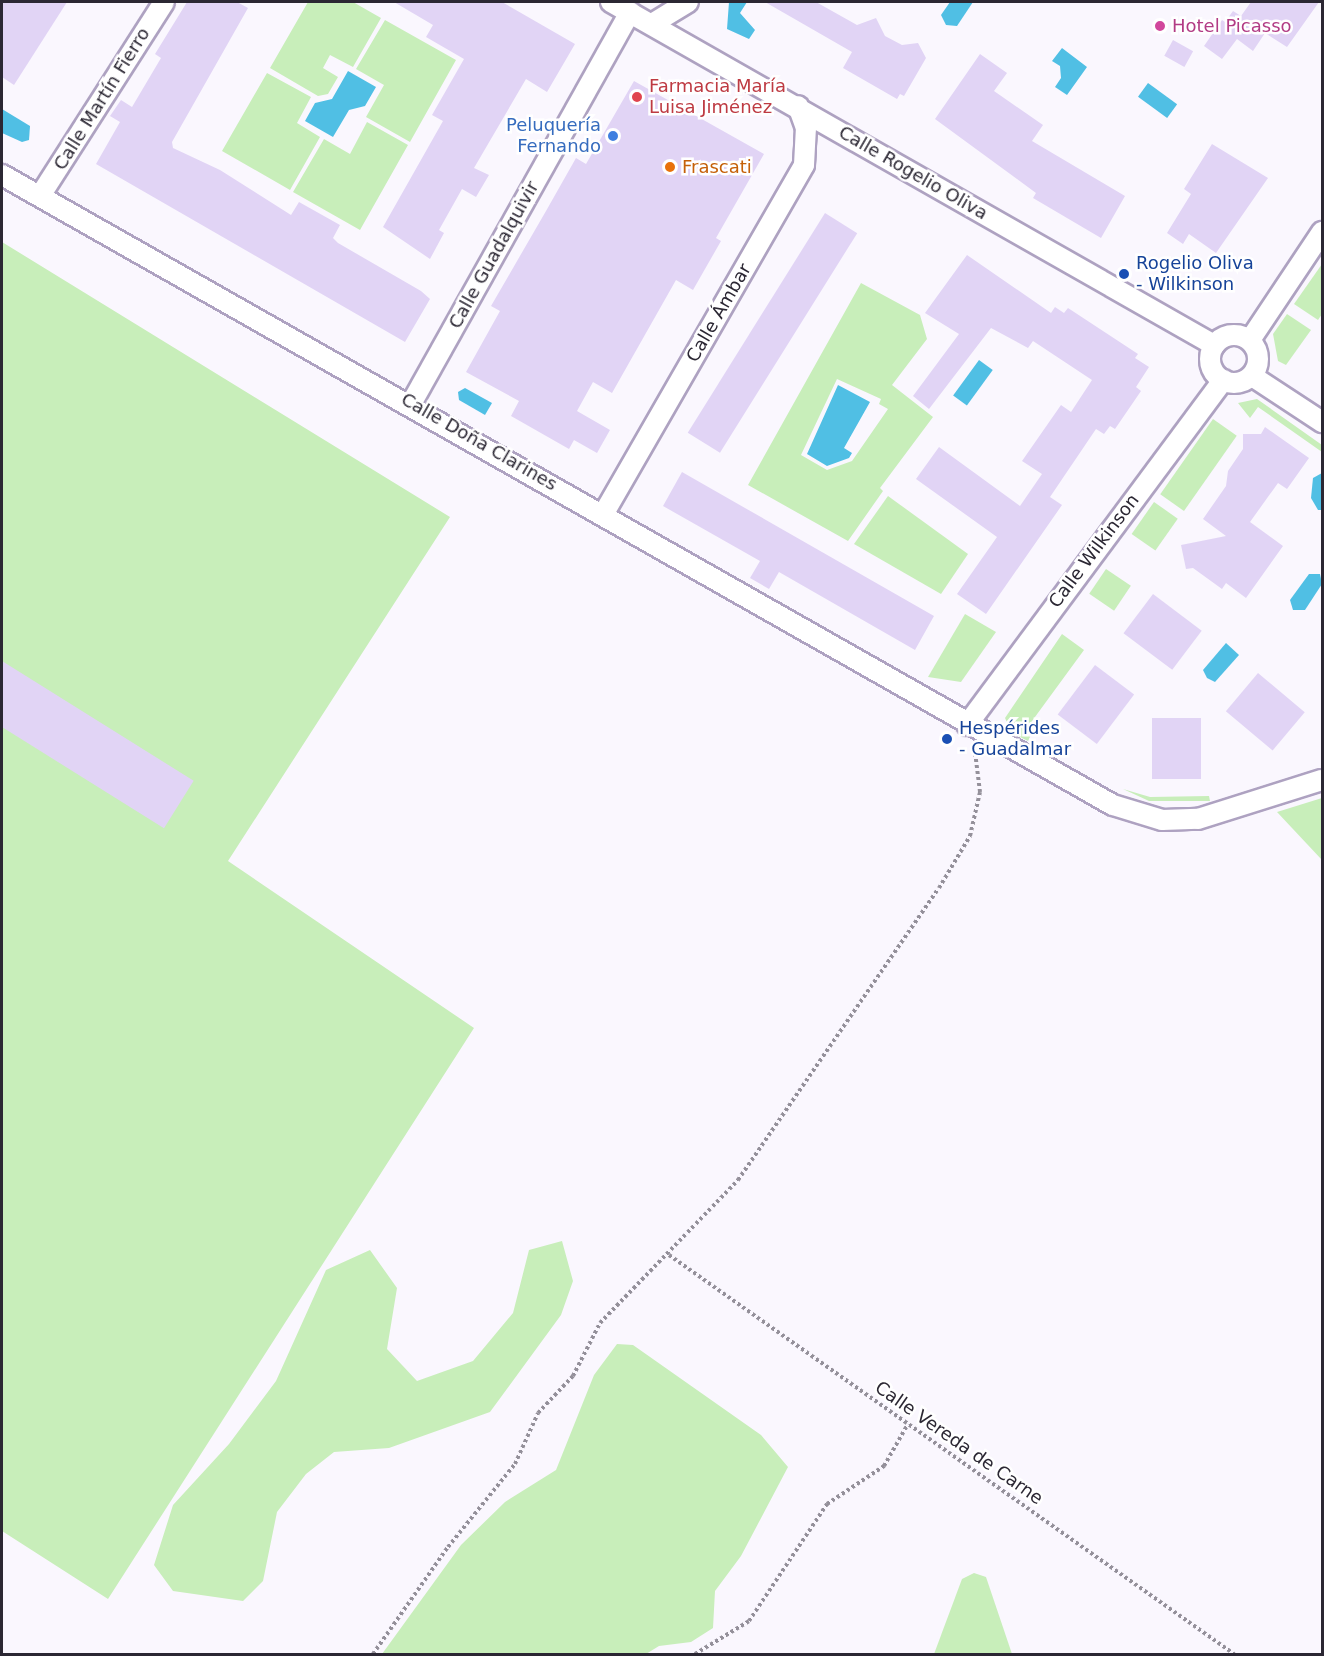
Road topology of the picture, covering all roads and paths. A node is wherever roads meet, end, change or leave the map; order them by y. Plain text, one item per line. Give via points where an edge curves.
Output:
1 (164, 2) edge
2 (611, 2) edge
3 (688, 2) edge
4 (630, 12) junction
5 (652, 24) junction
6 (798, 106) junction
7 (2, 175) edge
8 (40, 196) junction
9 (1323, 232) edge
10 (1250, 340) junction
11 (1214, 345) junction
12 (1252, 376) junction
13 (1223, 380) junction
14 (411, 404) junction
15 (1323, 422) edge
16 (604, 513) junction
17 (960, 720) junction
18 (1323, 780) edge
19 (668, 1255) junction
20 (908, 1424) junction
21 (374, 1654) edge
22 (695, 1654) edge
23 (1234, 1654) edge

1 - 8 street, Calle Martín Fierro
2 - 4 street, Calle Rogelio Oliva
3 - 5 street
4 - 5 street, Calle Rogelio Oliva
4 - 14 street, Calle Guadalquivir
5 - 6 street, Calle Rogelio Oliva
6 - 11 street, Calle Rogelio Oliva
6 - 16 street, Calle Ámbar via 806,128 804,165
7 - 8 street, Calle Doña Clarines
8 - 14 street, Calle Doña Clarines
9 - 10 street
10 - 11 street via 1227,336
10 - 12 street via 1258,353
11 - 13 street via 1210,360
12 - 13 street via 1238,382
12 - 15 street
13 - 17 street, Calle Wilkinson
14 - 16 street, Calle Doña Clarines
16 - 17 street, Calle Doña Clarines
17 - 18 street, Calle Doña Clarines via 1113,806 1162,820 1225,814
17 - 19 path via 964,741 974,748 980,792 970,836 939,888 738,1180
19 - 20 path, Calle Vereda de Carne
19 - 21 path via 600,1323 573,1376 538,1413 515,1464 448,1546
20 - 22 path via 884,1466 827,1504 749,1621
20 - 23 path, Calle Vereda de Carne

